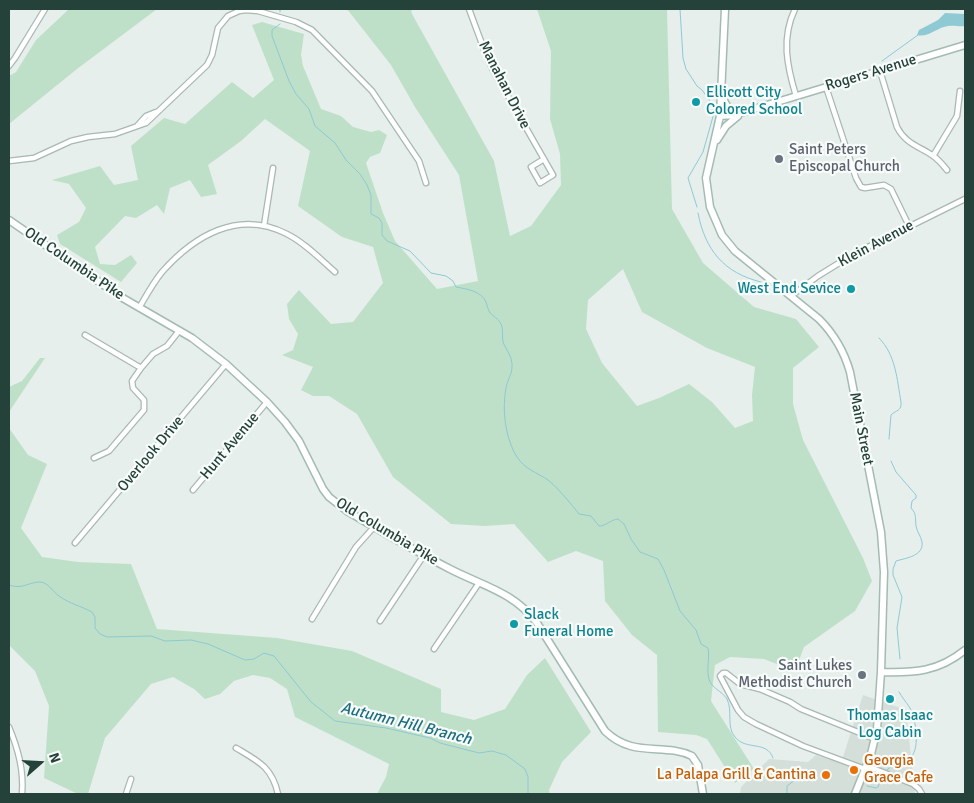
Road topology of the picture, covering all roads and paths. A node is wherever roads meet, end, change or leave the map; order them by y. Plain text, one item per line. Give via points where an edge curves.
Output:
1 (45, 9) edge
2 (469, 9) edge
3 (726, 9) edge
4 (795, 9) edge
5 (965, 45) edge
6 (9, 66) edge
7 (880, 71) junction
8 (826, 87) junction
9 (960, 91) dead end
10 (721, 92) junction
11 (796, 96) junction
12 (741, 113) junction
13 (720, 116) junction
14 (711, 153) junction
15 (933, 156) junction
16 (544, 159) junction
17 (9, 161) edge
18 (273, 168) dead end
19 (947, 170) dead end
20 (426, 183) dead end
21 (965, 199) edge
22 (9, 220) edge
23 (264, 226) junction
24 (910, 226) junction
25 (335, 272) dead end
26 (791, 296) junction
27 (139, 308) junction
28 (179, 331) junction
29 (85, 335) dead end
30 (226, 364) junction
31 (141, 368) junction
32 (267, 402) junction
33 (94, 458) dead end
34 (193, 490) dead end
35 (374, 527) junction
36 (76, 543) dead end
37 (424, 555) junction
38 (479, 583) junction
39 (312, 619) dead end
40 (380, 621) dead end
41 (434, 649) dead end
42 (965, 650) edge
43 (881, 672) junction
44 (9, 727) edge
45 (875, 739) junction
46 (236, 748) dead end
47 (866, 768) junction
48 (130, 779) dead end
49 (22, 794) edge
50 (126, 794) edge
51 (278, 794) edge
52 (703, 794) edge
53 (855, 794) edge
54 (922, 794) edge

1 - 6 street
2 - 16 street, Manahan Drive via 493,70
3 - 10 street, Main Street
4 - 11 street via 788,25 786,55
5 - 7 street, Rogers Avenue
7 - 8 street, Rogers Avenue
7 - 15 street via 900,134
8 - 11 street, Rogers Avenue
8 - 24 street via 859,184 865,188 884,186 891,189
9 - 15 street via 957,116
10 - 12 street via 730,110
10 - 13 street, Main Street
11 - 12 street, Rogers Avenue
12 - 13 street, Rogers Avenue
12 - 14 street via 719,136
13 - 14 street, Main Street
14 - 26 street, Main Street via 706,187 710,207 722,235 745,260
15 - 19 street
16 - 16 street, Manahan Drive via 531,167 540,183 553,175
17 - 20 street via 34,158 78,139 115,134 149,121 207,65 216,34 224,20 239,11 258,11 312,30 348,66 372,91 416,157
18 - 23 street
21 - 24 street, Klein Avenue
22 - 27 street, Old Columbia Pike
23 - 25 street via 295,239
23 - 27 street via 225,227 194,242 162,272
24 - 26 street, Klein Avenue via 852,255
26 - 43 street, Main Street via 834,336 850,372 883,545
27 - 28 street, Old Columbia Pike
28 - 30 street, Old Columbia Pike
28 - 31 street
29 - 31 street
30 - 32 street, Old Columbia Pike
30 - 36 street, Overlook Drive
31 - 33 street via 132,384 144,400 144,410 109,451
32 - 34 street, Hunt Avenue
32 - 35 street, Old Columbia Pike via 293,431 329,497
35 - 37 street, Old Columbia Pike
35 - 39 street via 356,548
37 - 38 street, Old Columbia Pike
37 - 40 street
38 - 41 street
38 - 52 street, Old Columbia Pike via 516,601 530,614 605,731 618,741 636,748 692,756 698,766
42 - 43 street via 948,663 924,671
43 - 45 street, Main Street
44 - 49 street via 22,766
45 - 47 street, Main Street
45 - 47 street via 722,674 721,680 744,717 803,746
46 - 51 street via 263,765 273,778
47 - 53 street, Main Street
47 - 54 street via 916,786
48 - 50 street

